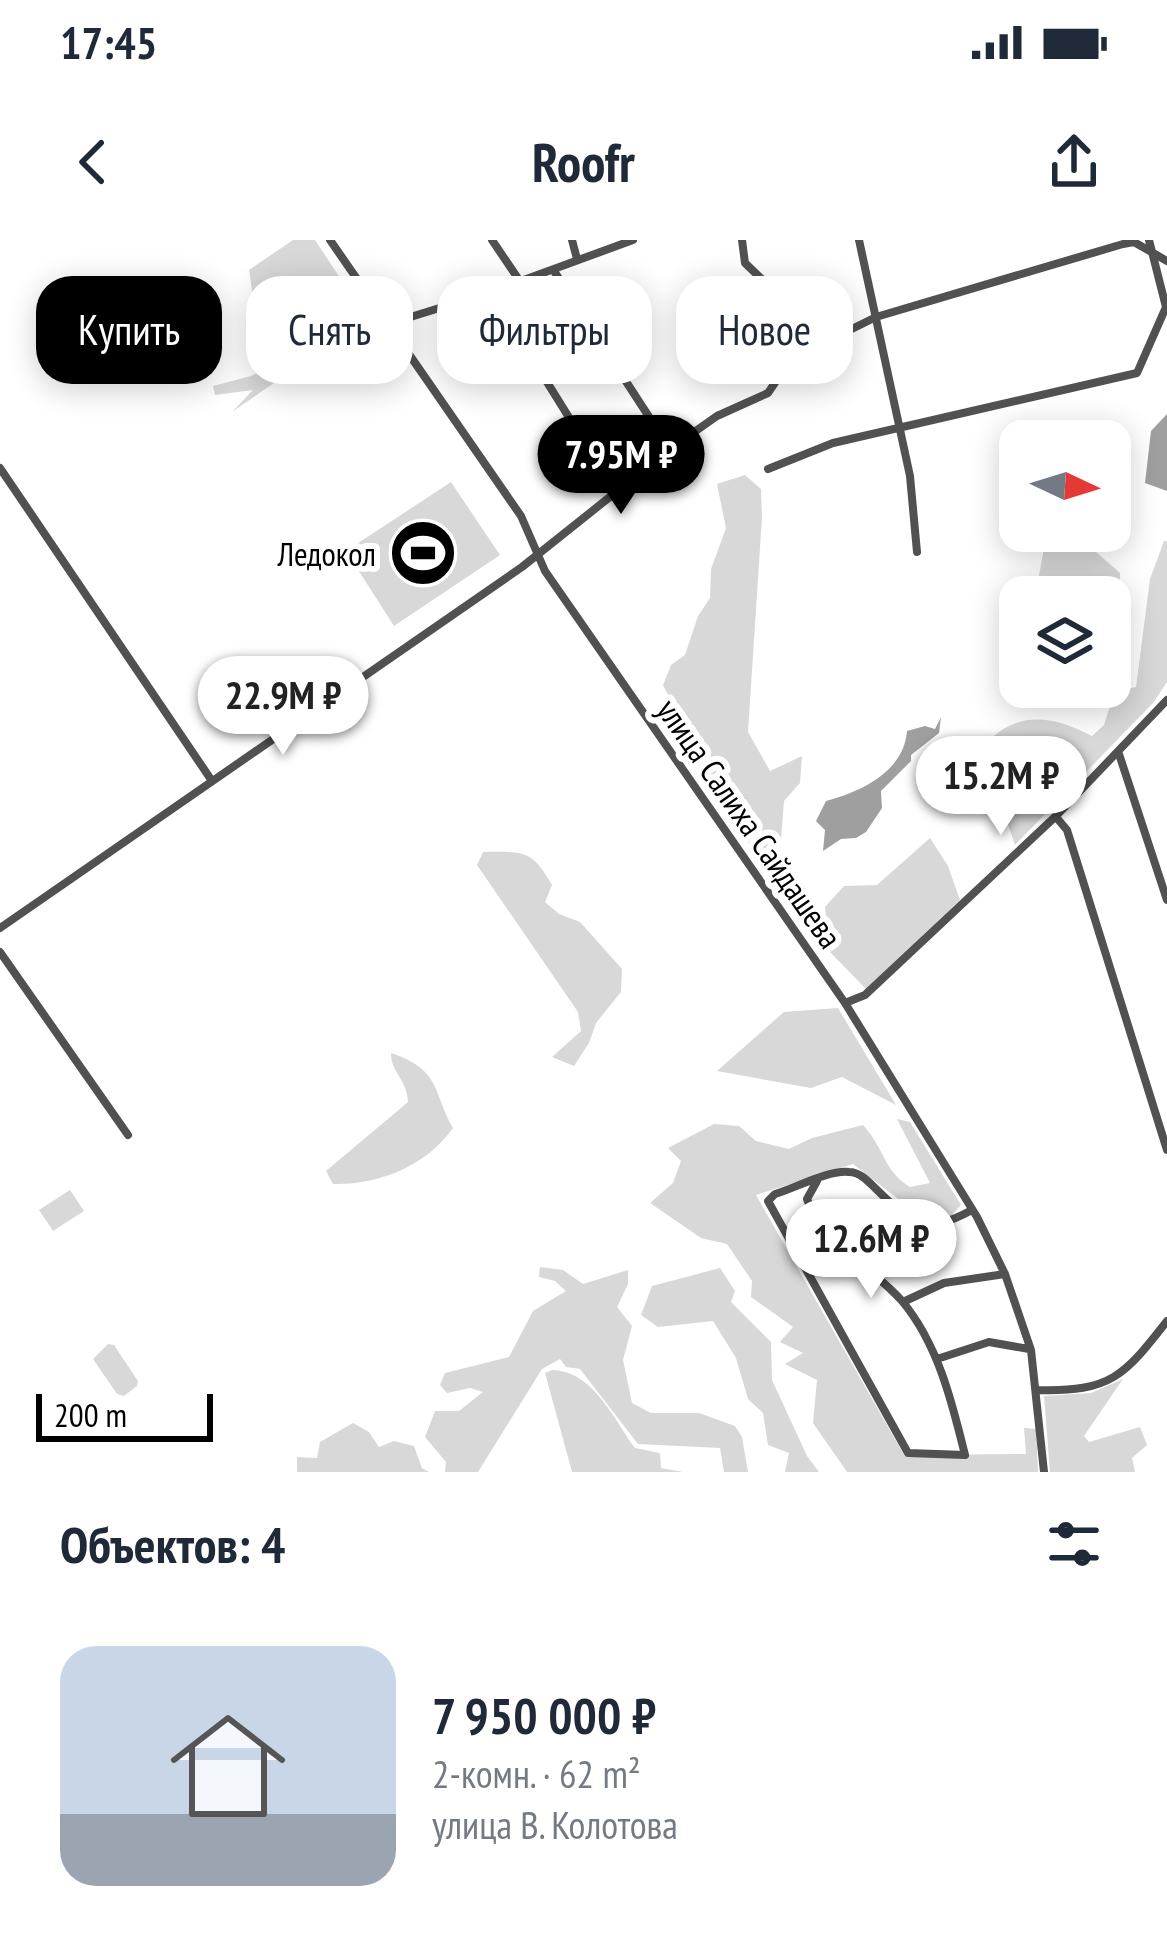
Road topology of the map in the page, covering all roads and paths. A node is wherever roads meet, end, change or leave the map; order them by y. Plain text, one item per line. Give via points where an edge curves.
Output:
1 (330, 240) edge
2 (492, 240) edge
3 (572, 240) edge
4 (633, 240) edge
5 (742, 240) edge
6 (859, 240) edge
7 (1151, 245) edge
8 (577, 259) junction
9 (1167, 261) edge
10 (554, 271) junction
11 (355, 276) edge
12 (516, 276) edge
13 (535, 276) edge
14 (759, 276) edge
15 (1166, 309) edge
16 (876, 317) junction
17 (853, 328) edge
18 (413, 360) edge
19 (548, 384) edge
20 (774, 384) edge
21 (899, 431) junction
22 (670, 449) junction
23 (0, 468) edge
24 (768, 469) dead end
25 (616, 494) junction
26 (917, 552) dead end
27 (540, 554) junction
28 (1167, 700) edge
29 (1119, 754) junction
30 (212, 781) junction
31 (1056, 816) junction
32 (1167, 900) edge
33 (0, 928) edge
34 (0, 952) edge
35 (845, 1004) junction
36 (128, 1135) dead end
37 (1167, 1150) edge
38 (817, 1181) junction
39 (972, 1210) junction
40 (1005, 1274) junction
41 (903, 1302) junction
42 (1167, 1321) edge
43 (1031, 1350) junction
44 (937, 1359) junction
45 (1038, 1390) junction
46 (1045, 1472) edge

1 - 11 street, улица Салиха Сайдашева
2 - 12 street
3 - 8 street
4 - 8 street
5 - 14 street via 745,263
6 - 16 street
7 - 9 street
7 - 15 street
7 - 16 street via 1123,244
8 - 10 street
10 - 13 street
10 - 22 street
15 - 21 street via 1137,373
16 - 17 street
16 - 21 street
18 - 27 street, улица Салиха Сайдашева
19 - 25 street
20 - 22 street
21 - 24 street via 833,443
21 - 26 street
22 - 25 street
23 - 30 street
25 - 27 street
27 - 30 street
27 - 35 street, улица Салиха Сайдашева
28 - 29 street
29 - 31 street
29 - 32 street
30 - 33 street
31 - 35 street via 865,995
31 - 37 street
34 - 36 street
35 - 39 street, улица Салиха Сайдашева
38 - 39 street via 858,1174 928,1226
38 - 41 street via 808,1199 817,1219
38 - 44 street via 775,1194 768,1207 908,1453 965,1455
39 - 40 street, улица Салиха Сайдашева
40 - 41 street via 944,1283
40 - 43 street, улица Салиха Сайдашева
41 - 44 street
42 - 45 street via 1128,1371 1091,1388
43 - 44 street via 989,1342
43 - 45 street, улица Салиха Сайдашева
45 - 46 street, улица Салиха Сайдашева

